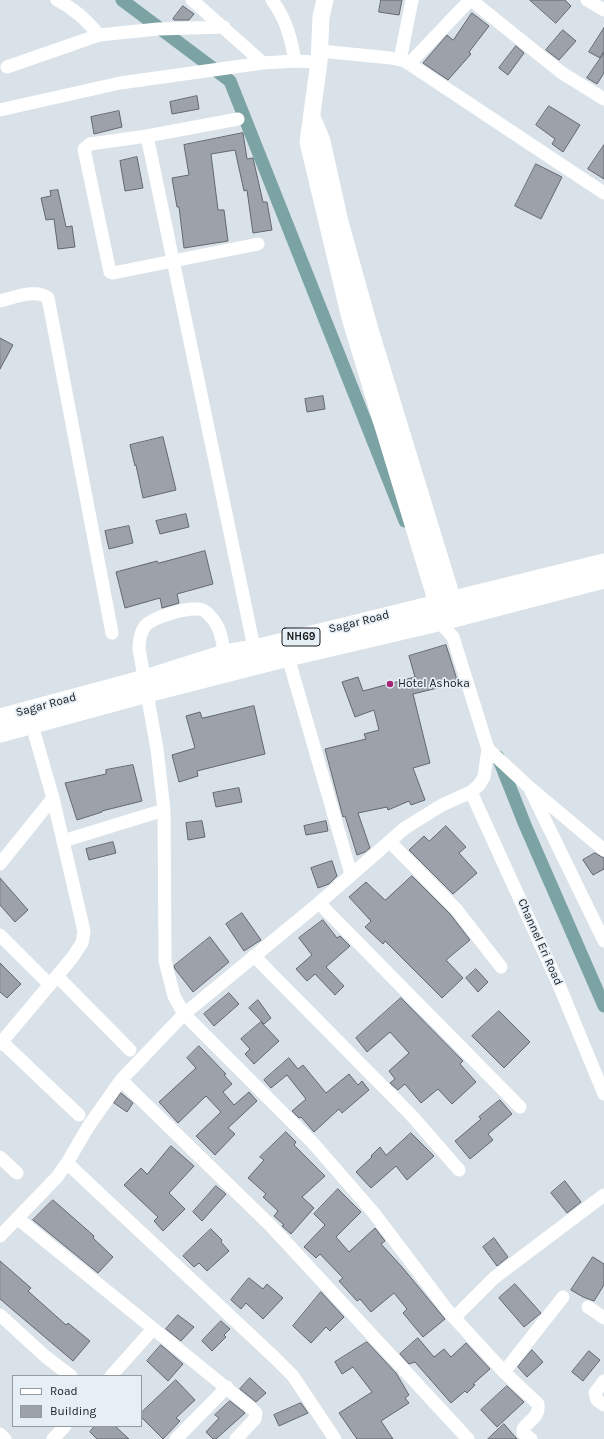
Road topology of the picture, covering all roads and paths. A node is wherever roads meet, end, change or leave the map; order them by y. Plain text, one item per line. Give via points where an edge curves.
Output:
1 (56, 0) edge
2 (192, 0) edge
3 (272, 0) edge
4 (325, 0) edge
5 (412, 0) edge
6 (470, 0) edge
7 (587, 0) edge
8 (604, 10) edge
9 (224, 27) junction
10 (99, 35) junction
11 (320, 57) junction
12 (295, 61) junction
13 (404, 62) junction
14 (263, 63) junction
15 (7, 67) dead end
16 (604, 99) edge
17 (0, 110) edge
18 (238, 119) dead end
19 (147, 136) junction
20 (604, 193) edge
21 (258, 244) dead end
22 (173, 260) junction
23 (0, 301) edge
24 (604, 563) edge
25 (604, 580) edge
26 (447, 610) junction
27 (112, 633) dead end
28 (256, 657) junction
29 (288, 657) junction
30 (226, 663) junction
31 (146, 686) junction
32 (0, 718) edge
33 (32, 725) junction
34 (0, 733) edge
35 (488, 749) junction
36 (529, 787) junction
37 (471, 792) junction
38 (53, 798) junction
39 (164, 810) junction
40 (63, 841) junction
41 (390, 842) junction
42 (604, 850) edge
43 (0, 864) edge
44 (350, 874) junction
45 (319, 902) junction
46 (0, 935) edge
47 (604, 941) edge
48 (254, 956) junction
49 (501, 967) dead end
50 (54, 981) junction
51 (184, 1014) junction
52 (2, 1039) edge
53 (130, 1050) dead end
54 (121, 1080) junction
55 (604, 1094) edge
56 (520, 1107) dead end
57 (80, 1115) dead end
58 (0, 1157) edge
59 (67, 1163) junction
60 (459, 1170) dead end
61 (17, 1173) dead end
62 (604, 1195) edge
63 (17, 1218) junction
64 (0, 1236) edge
65 (563, 1297) dead end
66 (588, 1307) dead end
67 (0, 1315) edge
68 (454, 1318) junction
69 (604, 1318) edge
70 (153, 1329) junction
71 (504, 1372) junction
72 (70, 1375) edge
73 (112, 1375) edge
74 (604, 1381) edge
75 (227, 1387) junction
76 (604, 1405) edge
77 (64, 1427) edge
78 (0, 1434) edge
79 (5, 1439) edge
80 (53, 1439) edge
81 (176, 1439) edge
82 (236, 1439) edge
83 (335, 1439) edge
84 (468, 1439) edge
85 (531, 1439) edge

1 - 10 street via 73,8
2 - 9 street
3 - 12 street via 290,33
4 - 11 main road via 321,17
5 - 13 street
6 - 13 street
6 - 16 street via 562,73
7 - 8 street
9 - 10 street via 158,29
9 - 14 street
10 - 15 street
11 - 12 street
11 - 13 street
11 - 26 main road via 308,142 350,318
12 - 14 street
13 - 20 street
14 - 17 street via 120,83
18 - 19 street
19 - 22 street
19 - 22 street via 90,144 84,149 108,267 113,274
21 - 22 street
22 - 28 street
23 - 27 street via 35,293 48,298
24 - 26 highway, Sagar Road / NH69 via 530,582
25 - 26 highway, Sagar Road / NH69
26 - 28 highway, Sagar Road / NH69
26 - 29 highway, Sagar Road / NH69
26 - 35 street via 458,628 453,637
28 - 29 highway, Sagar Road / NH69
28 - 30 highway, Sagar Road / NH69
29 - 44 street
30 - 31 highway, Sagar Road / NH69
30 - 31 street via 219,630 215,621 204,611 186,610 156,618 144,628 139,642
31 - 32 highway, Sagar Road / NH69
31 - 33 highway, Sagar Road / NH69
31 - 39 street
33 - 34 highway, Sagar Road / NH69
33 - 38 street
35 - 36 street
35 - 37 street via 484,777
36 - 42 street
36 - 47 street
37 - 41 street via 442,805 405,828
37 - 55 street, Channel Eri Road via 559,984
38 - 40 street
38 - 43 street
39 - 40 street
39 - 51 street via 165,961 174,996
40 - 50 street via 84,931 82,943
41 - 44 street
41 - 49 street via 456,909
44 - 45 street
45 - 48 street
45 - 56 street
46 - 50 street
48 - 51 street
48 - 60 street via 412,1116
50 - 52 street
50 - 53 street
51 - 54 street
51 - 68 street via 312,1142 373,1212
52 - 57 street
54 - 59 street via 88,1127
54 - 84 street via 270,1225
58 - 61 street
59 - 63 street via 57,1177
59 - 83 street via 293,1376
62 - 68 street via 494,1278
63 - 64 street
63 - 70 street
65 - 71 street
66 - 69 street
67 - 72 street
68 - 71 street
70 - 73 street
70 - 75 street
71 - 85 street via 538,1404 539,1411 523,1429 523,1433
74 - 76 street via 595,1393 597,1400
75 - 81 street
75 - 82 street via 256,1413 255,1419
77 - 80 street
78 - 79 street

